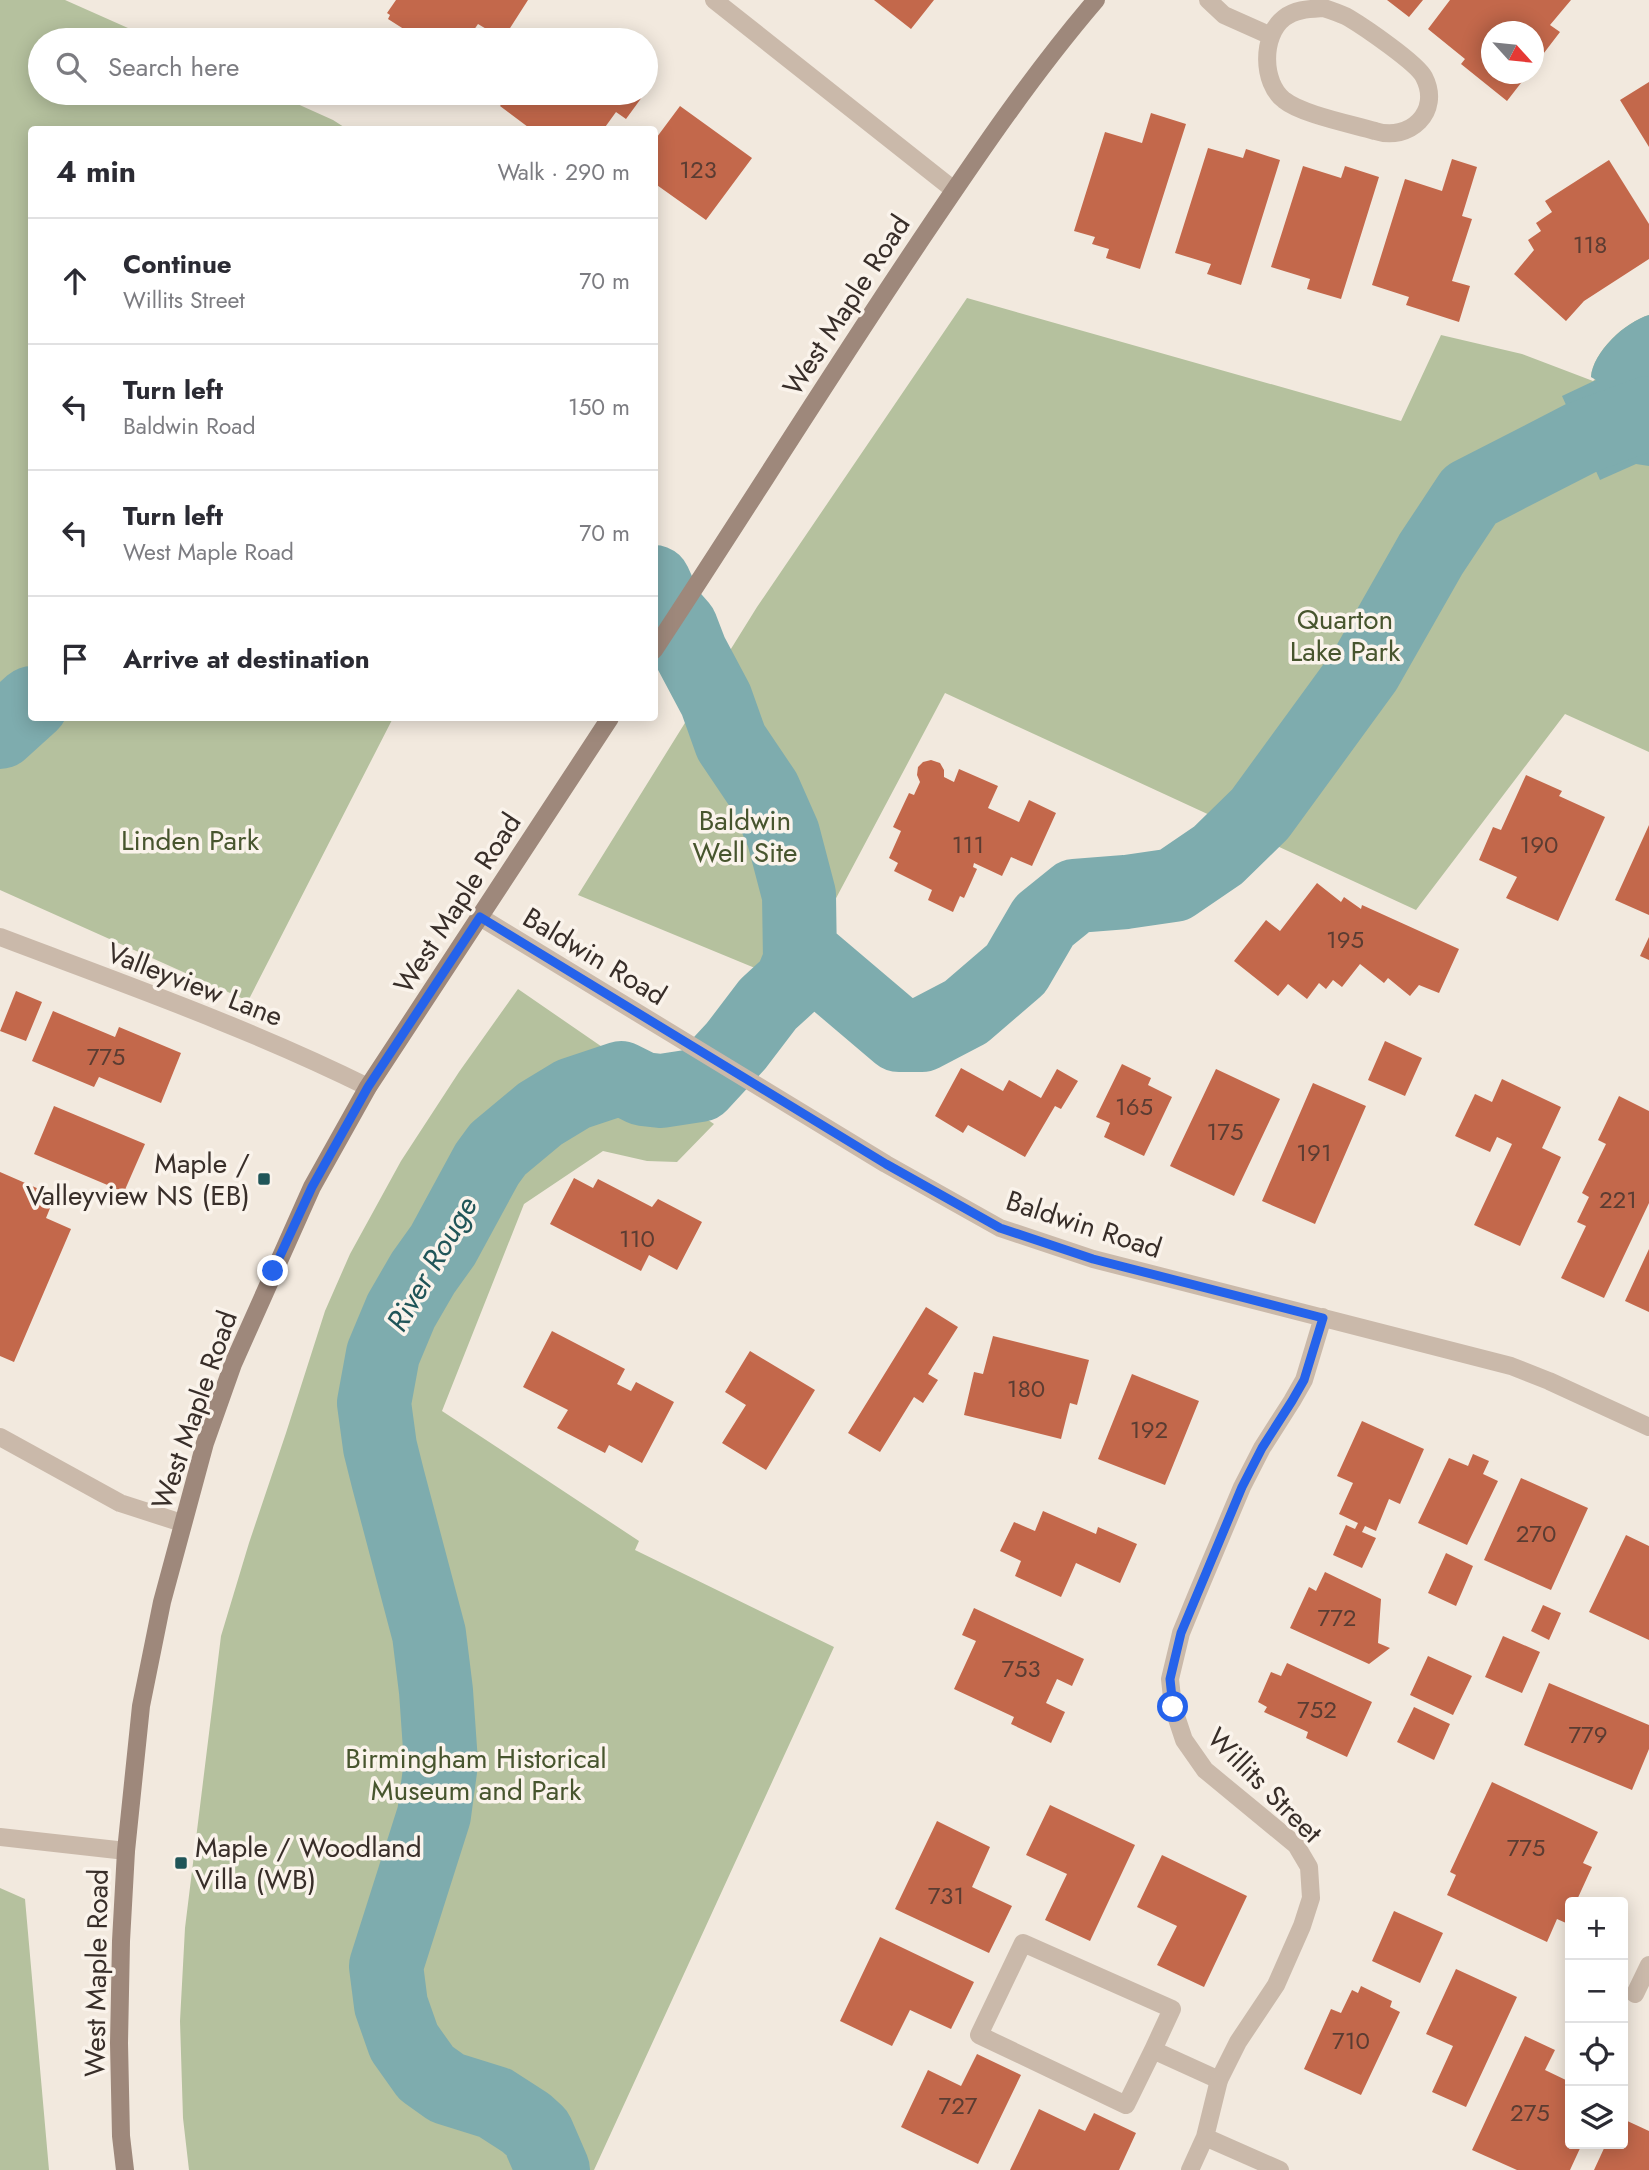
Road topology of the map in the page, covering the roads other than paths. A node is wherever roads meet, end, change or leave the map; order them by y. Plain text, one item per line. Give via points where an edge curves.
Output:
1 (714, 0) edge
2 (1096, 0) edge
3 (1208, 0) edge
4 (1270, 36) junction
5 (954, 190) junction
6 (658, 644) edge
7 (608, 721) edge
8 (480, 917) junction
9 (0, 937) edge
10 (368, 1087) junction
11 (1323, 1318) junction
12 (1649, 1427) edge
13 (0, 1437) edge
14 (182, 1523) junction
15 (0, 1837) edge
16 (125, 1851) junction
17 (1649, 1965) edge
18 (1635, 1994) dead end
19 (1153, 2050) junction
20 (1219, 2080) junction
21 (1205, 2137) junction
22 (125, 2170) edge
23 (1190, 2170) edge
24 (1280, 2170) edge

1 - 5 street
2 - 5 main road, West Maple Road
3 - 4 street via 1224,15
4 - 4 street via 1268,72 1273,89 1285,101 1380,133 1404,133 1427,109 1431,96 1424,75 1348,18 1324,8 1301,9 1282,19
5 - 6 main road, West Maple Road
7 - 8 main road, West Maple Road
8 - 10 main road, West Maple Road
8 - 11 street, Baldwin Road via 886,1164 1000,1228 1093,1259
9 - 10 street, Valleyview Lane via 254,1034
10 - 14 main road, West Maple Road via 312,1187 238,1352
11 - 12 street, Baldwin Road via 1511,1366
11 - 20 street, Willits Street via 1304,1380 1242,1487 1181,1633 1170,1679 1184,1740 1205,1770 1296,1845 1309,1867 1311,1898 1302,1926 1276,1985
13 - 14 street via 120,1503
14 - 16 main road, West Maple Road via 141,1706
15 - 16 street
16 - 22 main road, West Maple Road via 119,2043
17 - 18 street
19 - 19 street via 1172,2008 1023,1943 979,2035 1126,2105
19 - 20 street
20 - 21 street, Willits Street
21 - 23 street, Willits Street
21 - 24 street

